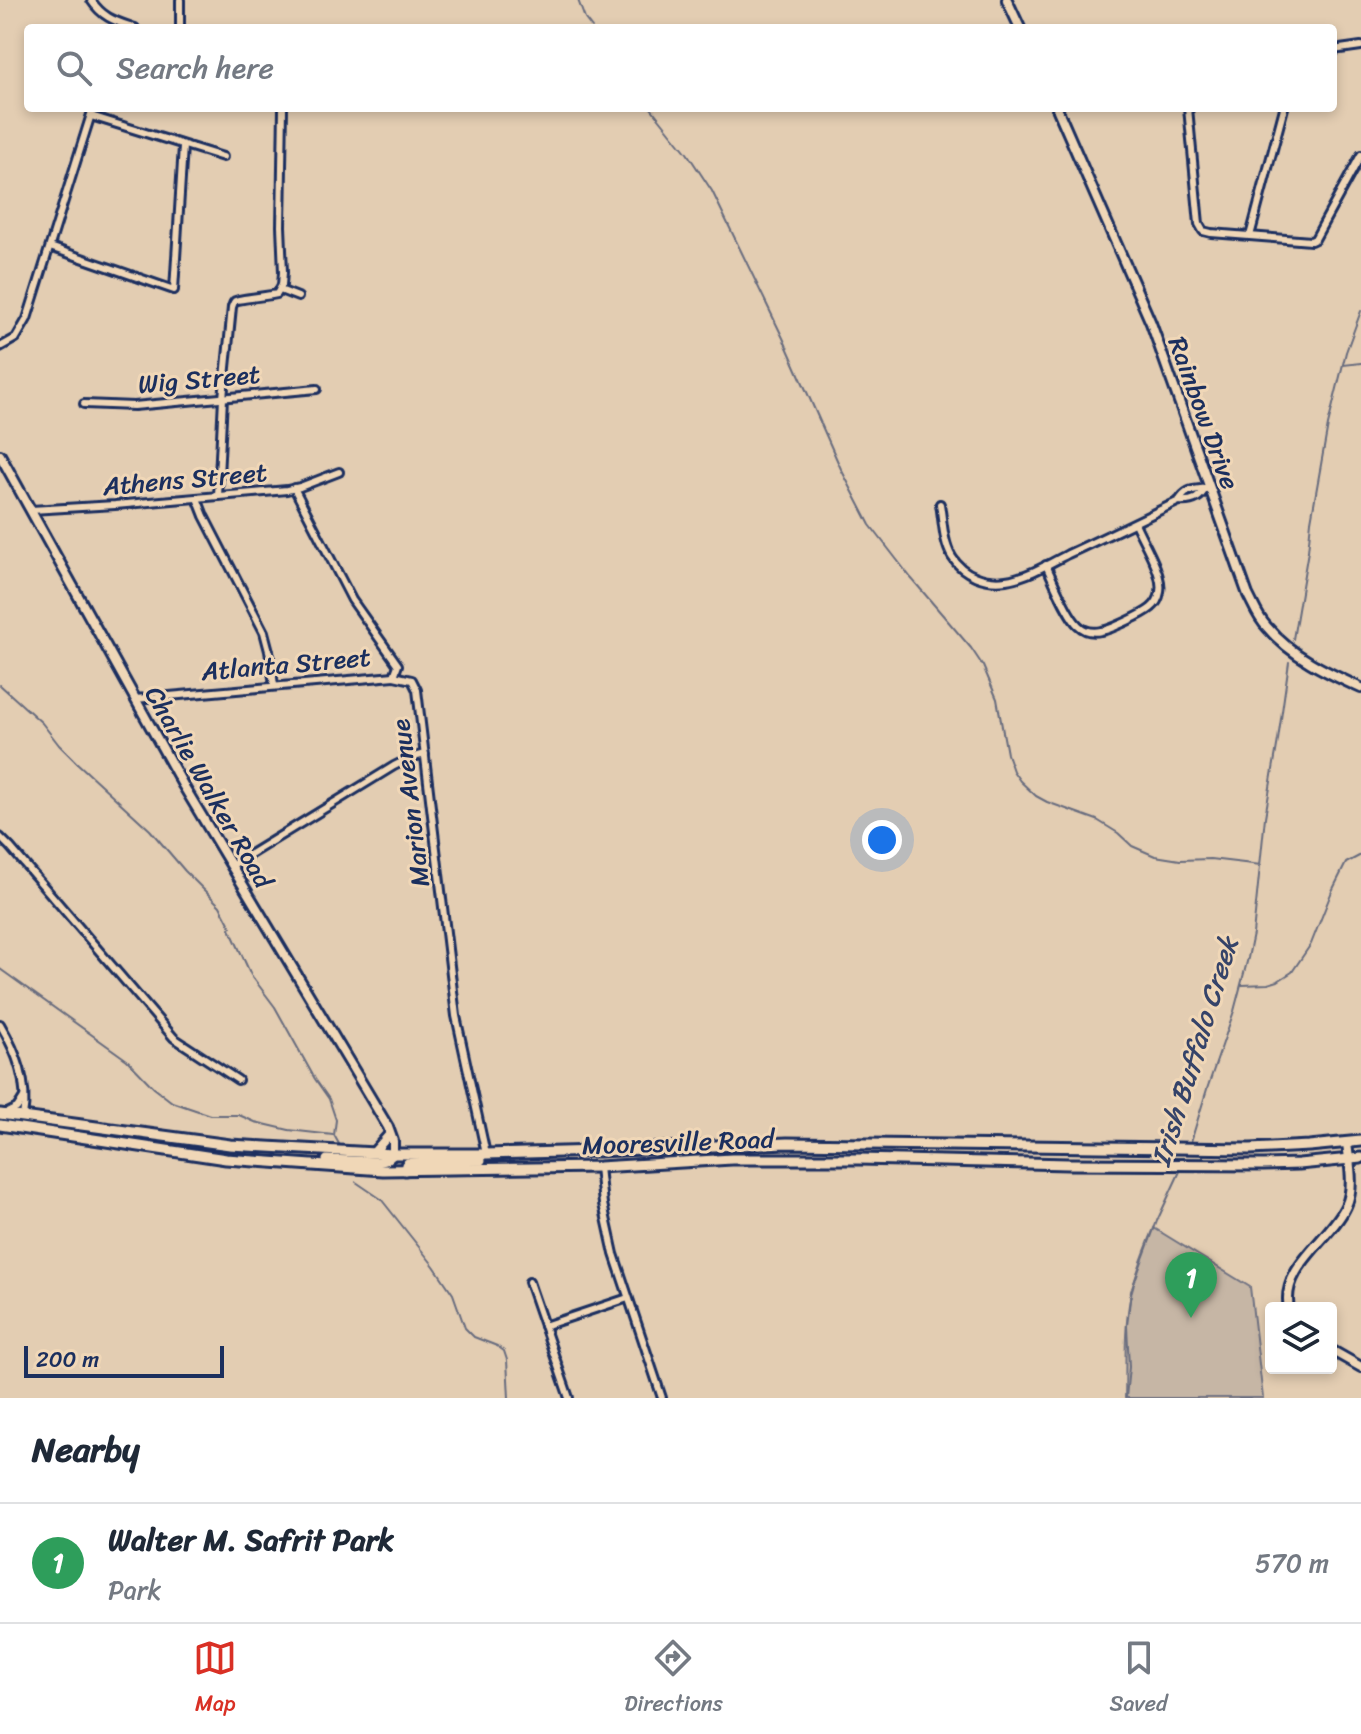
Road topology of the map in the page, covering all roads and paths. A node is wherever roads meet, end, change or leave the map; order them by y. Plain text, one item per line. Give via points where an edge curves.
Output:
1 (91, 0) edge
2 (180, 0) edge
3 (1007, 0) edge
4 (119, 24) edge
5 (180, 24) edge
6 (1018, 24) edge
7 (1361, 46) edge
8 (1337, 49) edge
9 (92, 112) edge
10 (283, 112) edge
11 (1059, 112) edge
12 (1188, 112) edge
13 (1283, 112) edge
14 (91, 116) junction
15 (183, 146) junction
16 (1361, 155) edge
17 (223, 157) dead end
18 (1250, 236) junction
19 (50, 247) junction
20 (280, 290) junction
21 (298, 297) dead end
22 (0, 347) edge
23 (317, 389) dead end
24 (223, 398) junction
25 (84, 404) dead end
26 (0, 455) edge
27 (339, 472) dead end
28 (294, 488) junction
29 (1207, 488) junction
30 (218, 496) junction
31 (197, 498) junction
32 (940, 504) dead end
33 (31, 510) junction
34 (1135, 523) junction
35 (1046, 565) junction
36 (394, 676) junction
37 (274, 685) junction
38 (1361, 688) edge
39 (135, 699) junction
40 (425, 754) junction
41 (0, 837) edge
42 (231, 866) junction
43 (0, 1024) edge
44 (238, 1080) dead end
45 (24, 1097) junction
46 (23, 1117) junction
47 (1, 1118) edge
48 (100, 1127) junction
49 (40, 1131) junction
50 (389, 1135) junction
51 (1361, 1141) edge
52 (839, 1143) junction
53 (1347, 1143) junction
54 (374, 1152) junction
55 (393, 1154) junction
56 (486, 1154) junction
57 (504, 1154) junction
58 (1361, 1158) edge
59 (839, 1159) junction
60 (1349, 1160) junction
61 (298, 1164) junction
62 (599, 1167) junction
63 (405, 1170) junction
64 (529, 1282) dead end
65 (628, 1298) junction
66 (1288, 1302) edge
67 (544, 1326) junction
68 (1337, 1353) edge
69 (1361, 1367) edge
70 (569, 1398) edge
71 (662, 1398) edge

1 - 4 street
2 - 5 street
3 - 6 street
7 - 8 street
9 - 14 street
10 - 20 street
11 - 29 street, Rainbow Drive via 1151,323
12 - 18 street via 1199,224 1211,233
13 - 18 street
14 - 15 street
14 - 19 street
15 - 17 street
15 - 19 street via 174,290
16 - 18 street via 1315,239
19 - 22 street via 27,319 16,338
20 - 21 street
20 - 24 street via 233,302
23 - 24 street, Wig Street
24 - 25 street, Wig Street via 134,406
24 - 30 street
26 - 33 street, Charlie Walker Road
27 - 28 street, Athens Street
28 - 30 street, Athens Street
28 - 36 street, Marion Avenue via 352,600 398,665
29 - 34 street via 1202,495
29 - 38 street, Rainbow Drive via 1248,595 1267,628 1291,650
30 - 31 street, Athens Street
31 - 33 street, Athens Street
31 - 37 street via 264,632
32 - 35 street via 952,557 977,578 1006,580
33 - 39 street, Charlie Walker Road
34 - 35 street
34 - 35 street via 1158,574 1160,593 1150,609 1107,630 1080,627
36 - 37 street, Atlanta Street
36 - 40 street, Marion Avenue via 415,685
37 - 39 street, Atlanta Street
39 - 42 street, Charlie Walker Road
40 - 42 street via 394,766
40 - 56 street, Marion Avenue via 456,1016
41 - 44 street via 174,1038
42 - 50 street, Charlie Walker Road
43 - 45 street via 21,1069
45 - 46 street
45 - 47 street
46 - 47 main road, Mooresville Road via 17,1122
46 - 48 main road, Mooresville Road
47 - 49 main road, Mooresville Road
48 - 49 main road
48 - 54 main road, Mooresville Road via 230,1145
49 - 61 main road, Mooresville Road via 226,1159
50 - 54 street
50 - 55 street, Charlie Walker Road
51 - 53 main road, Mooresville Road
52 - 53 main road, Mooresville Road via 1164,1148
52 - 57 main road, Mooresville Road
52 - 59 main road
53 - 60 street
54 - 55 main road, Mooresville Road
55 - 56 main road, Mooresville Road
55 - 61 main road via 378,1162 307,1159
56 - 57 main road, Mooresville Road
57 - 63 main road via 408,1163
58 - 60 main road, Mooresville Road
59 - 60 main road, Mooresville Road via 1068,1164
59 - 62 main road, Mooresville Road
60 - 66 street via 1347,1206 1298,1269
61 - 63 main road, Mooresville Road
62 - 63 main road, Mooresville Road
62 - 65 street via 614,1254
64 - 67 street
65 - 67 street
65 - 71 street
67 - 70 street
68 - 69 street

